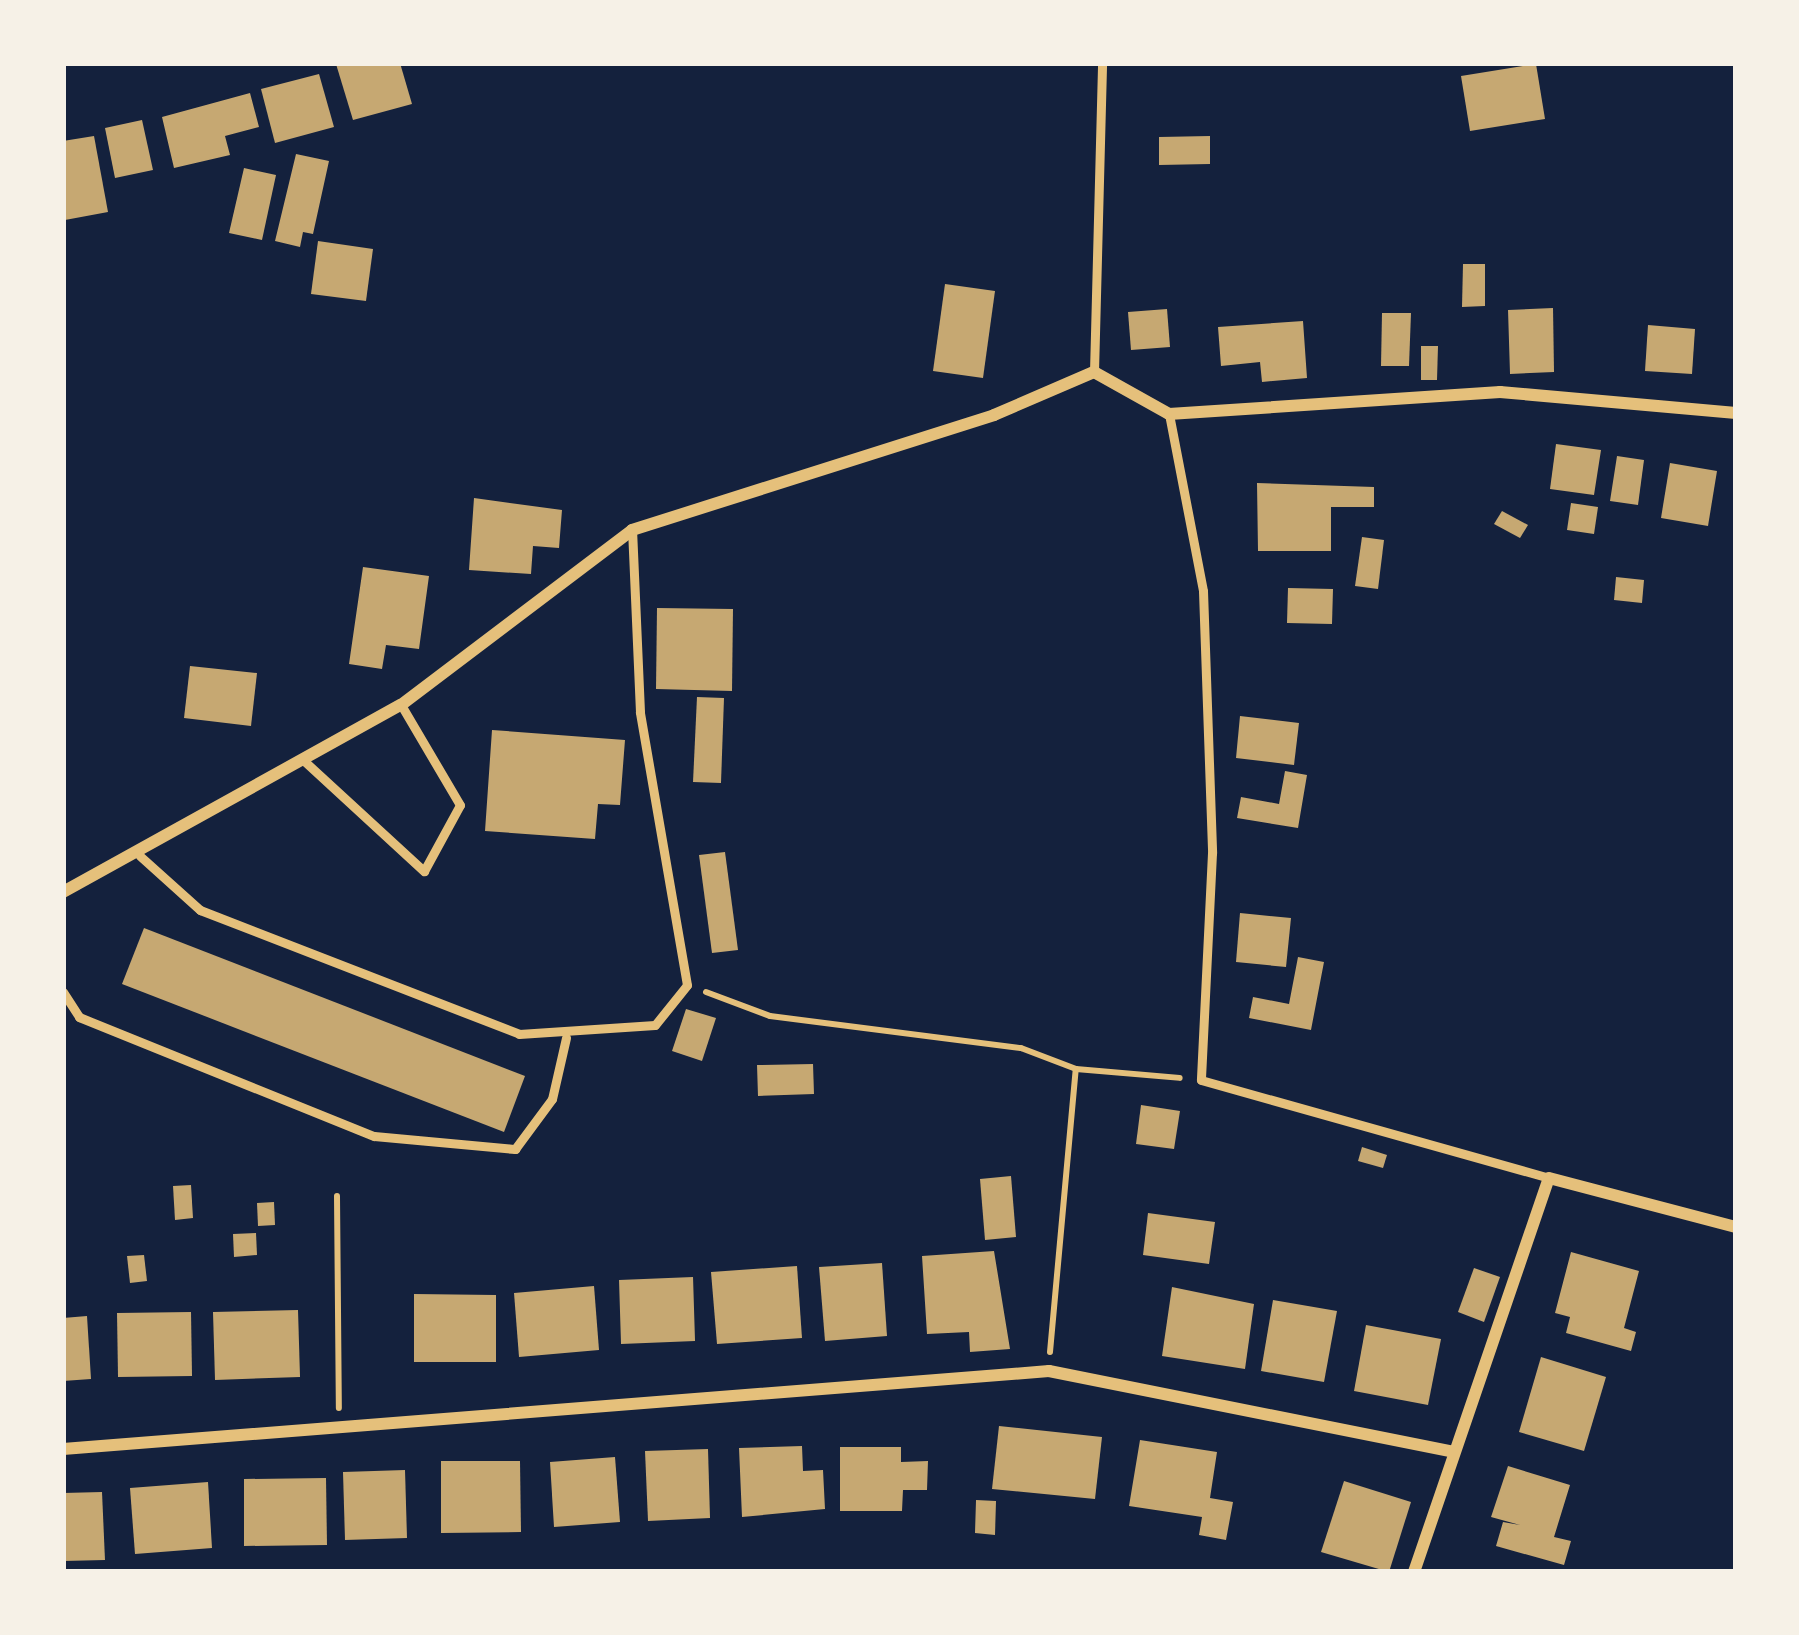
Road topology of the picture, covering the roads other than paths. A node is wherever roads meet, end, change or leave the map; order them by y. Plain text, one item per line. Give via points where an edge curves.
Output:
1 (1102, 63) edge
2 (1094, 372) junction
3 (1736, 413) edge
4 (1169, 414) junction
5 (632, 530) junction
6 (401, 705) junction
7 (302, 759) junction
8 (140, 856) junction
9 (63, 892) edge
10 (63, 992) edge
11 (566, 1037) junction
12 (1549, 1178) junction
13 (1736, 1227) edge
14 (63, 1449) edge
15 (1450, 1451) junction
16 (1414, 1572) edge

1 - 2 lane
2 - 4 street
2 - 5 street via 994,415
3 - 4 street via 1500,392
4 - 12 lane via 1203,591 1211,853 1201,1080
5 - 6 street
5 - 11 lane via 640,712 687,985 655,1025
6 - 7 street
6 - 7 lane via 460,806 424,871
7 - 8 street
8 - 9 street
8 - 11 lane via 200,910 519,1034
10 - 11 lane via 79,1017 374,1136 514,1149 552,1099
12 - 13 street
12 - 15 street
14 - 15 street via 340,1435 1049,1371
15 - 16 street

